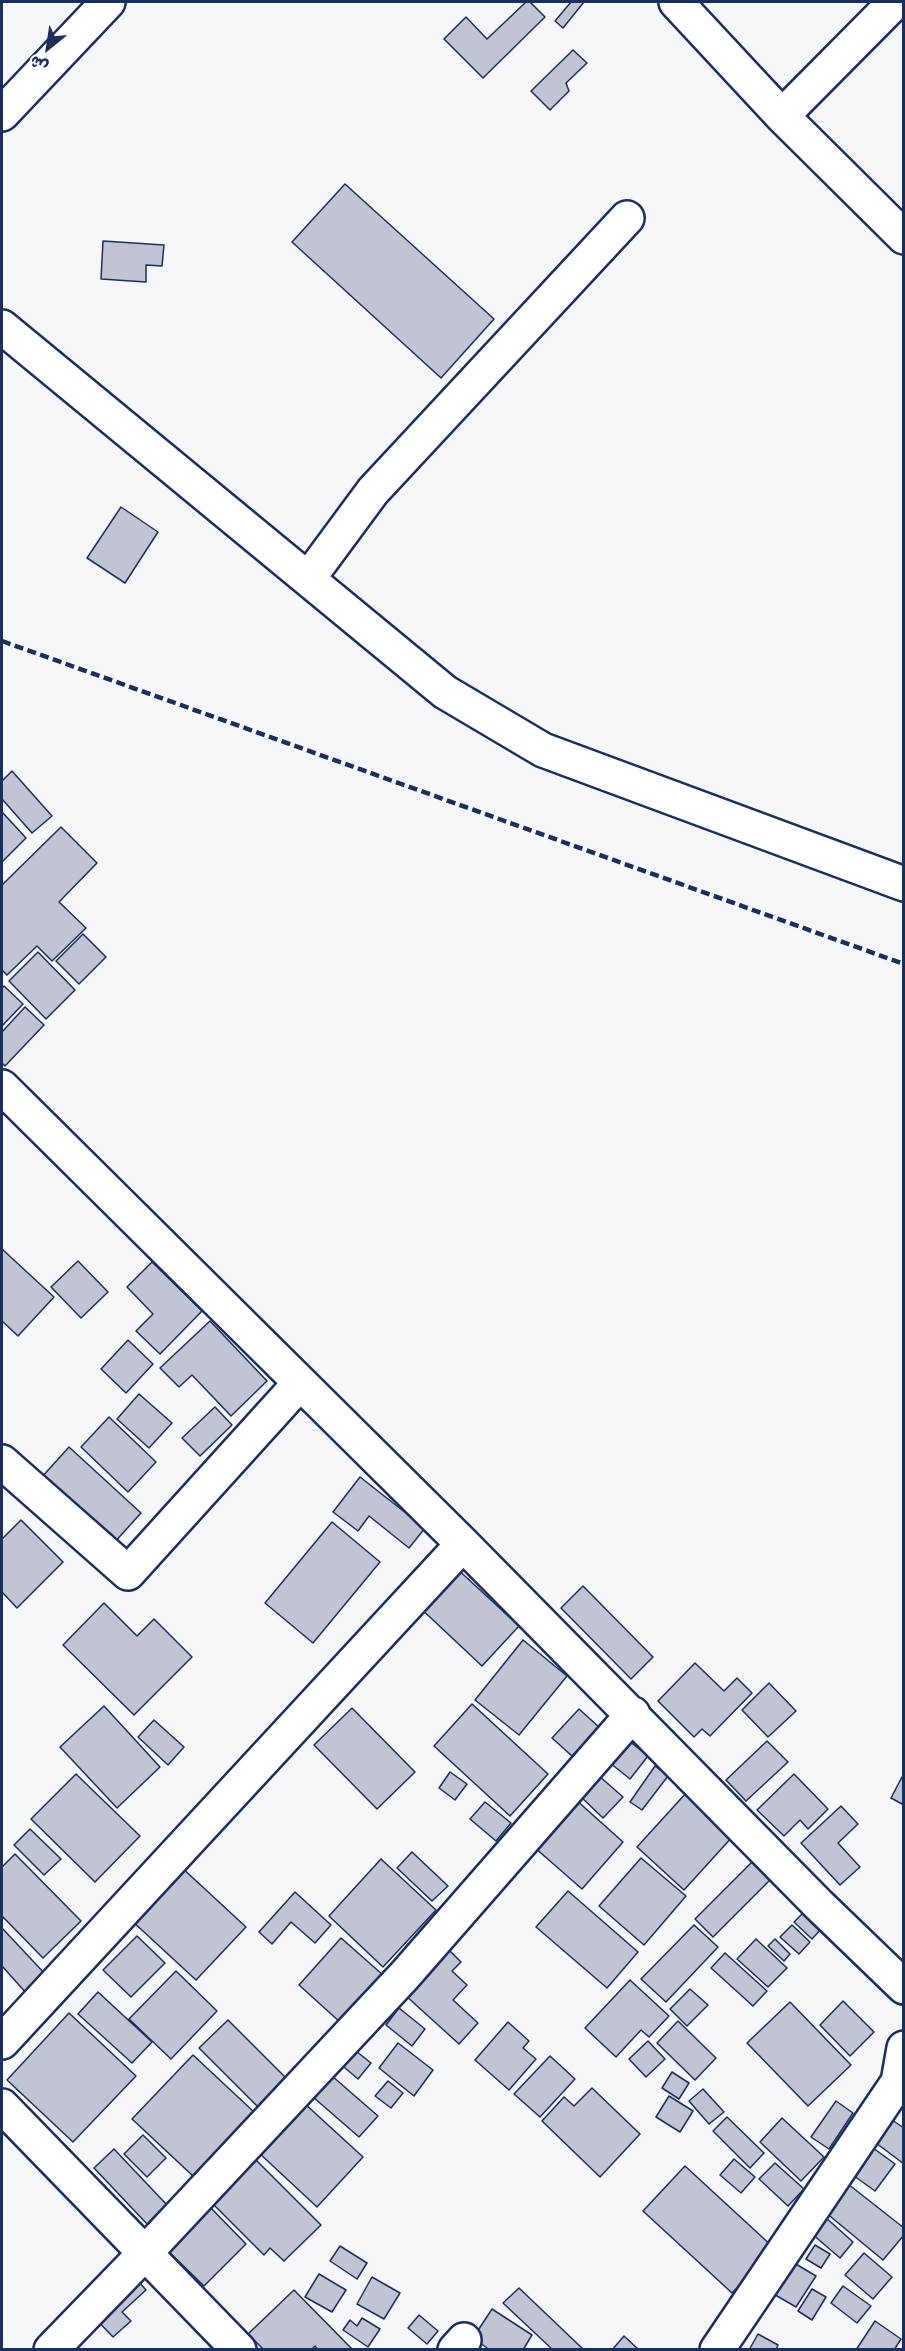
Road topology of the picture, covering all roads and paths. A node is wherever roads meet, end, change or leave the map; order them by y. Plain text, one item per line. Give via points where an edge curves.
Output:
1 (108, 2) edge
2 (676, 2) edge
3 (895, 2) edge
4 (2, 114) edge
5 (782, 116) junction
6 (627, 218) dead end
7 (903, 237) edge
8 (2, 327) edge
9 (308, 579) junction
10 (903, 884) edge
11 (2, 1087) edge
12 (300, 1383) junction
13 (2, 1462) edge
14 (463, 1544) junction
15 (633, 1714) junction
16 (903, 1986) edge
17 (2, 2042) edge
18 (903, 2048) edge
19 (2, 2106) edge
20 (145, 2253) junction
21 (51, 2349) edge
22 (239, 2349) edge
23 (717, 2349) edge

1 - 4 street
2 - 5 street
3 - 5 street
5 - 7 street
6 - 9 street via 373,490
8 - 9 street
9 - 10 street via 445,692 543,750
11 - 12 street
12 - 13 street via 128,1573
12 - 14 street
14 - 15 street
14 - 17 street
15 - 16 street
15 - 20 street via 405,1975
18 - 23 street via 898,2082
19 - 20 street
20 - 21 street
20 - 22 street

